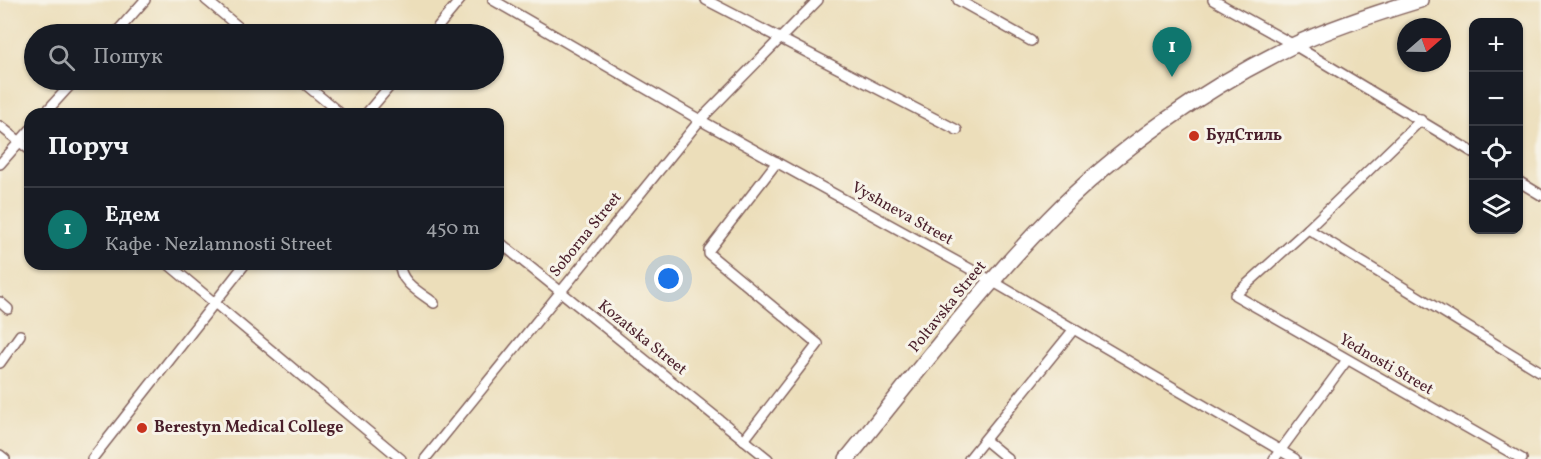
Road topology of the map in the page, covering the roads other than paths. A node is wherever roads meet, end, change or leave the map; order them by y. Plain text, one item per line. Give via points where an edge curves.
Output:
1 (145, 0) edge
2 (206, 0) edge
3 (460, 0) edge
4 (493, 0) edge
5 (706, 0) edge
6 (818, 0) edge
7 (958, 0) edge
8 (1213, 0) edge
9 (1420, 0) edge
10 (1393, 4) edge
11 (124, 24) edge
12 (235, 24) edge
13 (440, 24) edge
14 (780, 40) junction
15 (1031, 41) dead end
16 (1294, 45) junction
17 (66, 90) edge
18 (312, 90) edge
19 (386, 90) edge
20 (49, 108) edge
21 (334, 108) edge
22 (371, 108) edge
23 (700, 120) junction
24 (1420, 120) junction
25 (0, 126) edge
26 (957, 130) dead end
27 (24, 137) edge
28 (20, 142) junction
29 (24, 145) edge
30 (1469, 151) edge
31 (777, 162) junction
32 (0, 164) edge
33 (1523, 184) edge
34 (1541, 195) edge
35 (1308, 229) junction
36 (504, 246) edge
37 (175, 270) edge
38 (240, 270) edge
39 (400, 270) edge
40 (992, 281) junction
41 (560, 290) junction
42 (0, 303) edge
43 (215, 303) junction
44 (434, 303) dead end
45 (8, 309) dead end
46 (1074, 329) junction
47 (21, 335) dead end
48 (1347, 360) junction
49 (0, 363) edge
50 (1541, 372) edge
51 (744, 440) junction
52 (986, 440) junction
53 (0, 455) edge
54 (1278, 455) edge
55 (5, 459) edge
56 (92, 459) edge
57 (401, 459) edge
58 (425, 459) edge
59 (768, 459) edge
60 (847, 459) edge
61 (969, 459) edge
62 (1008, 459) edge
63 (1295, 459) edge
64 (1522, 459) edge

1 - 11 street
2 - 12 street
3 - 13 street
4 - 23 street, Vyshneva Street
5 - 14 street
6 - 14 street, Soborna Street
7 - 15 street
8 - 16 street
9 - 10 highway, Poltavska Street
10 - 16 highway, Poltavska Street
14 - 23 street, Soborna Street
14 - 26 street
16 - 24 street
16 - 40 highway, Poltavska Street via 1195,102 1119,156 1050,217
17 - 20 street
18 - 21 street
19 - 22 street
23 - 31 street, Vyshneva Street
23 - 41 street, Soborna Street
24 - 30 street
24 - 35 street
25 - 28 street
27 - 28 street
28 - 29 street
28 - 32 street
31 - 40 street, Vyshneva Street
31 - 51 street via 708,255 818,344
33 - 34 street
35 - 48 street, Yednosti Street via 1235,295
35 - 50 street
36 - 41 street, Kozatska Street
37 - 43 street
38 - 43 street
39 - 44 street via 406,282
40 - 46 street, Vyshneva Street
40 - 60 highway, Poltavska Street
41 - 51 street, Kozatska Street
41 - 58 street, Soborna Street
42 - 45 street
43 - 56 street
43 - 57 street
46 - 52 street
46 - 54 street, Vyshneva Street
47 - 49 street
48 - 54 street
48 - 64 street, Yednosti Street
51 - 59 street, Kozatska Street
52 - 61 street
52 - 62 street
53 - 55 street
54 - 63 street, Vyshneva Street

